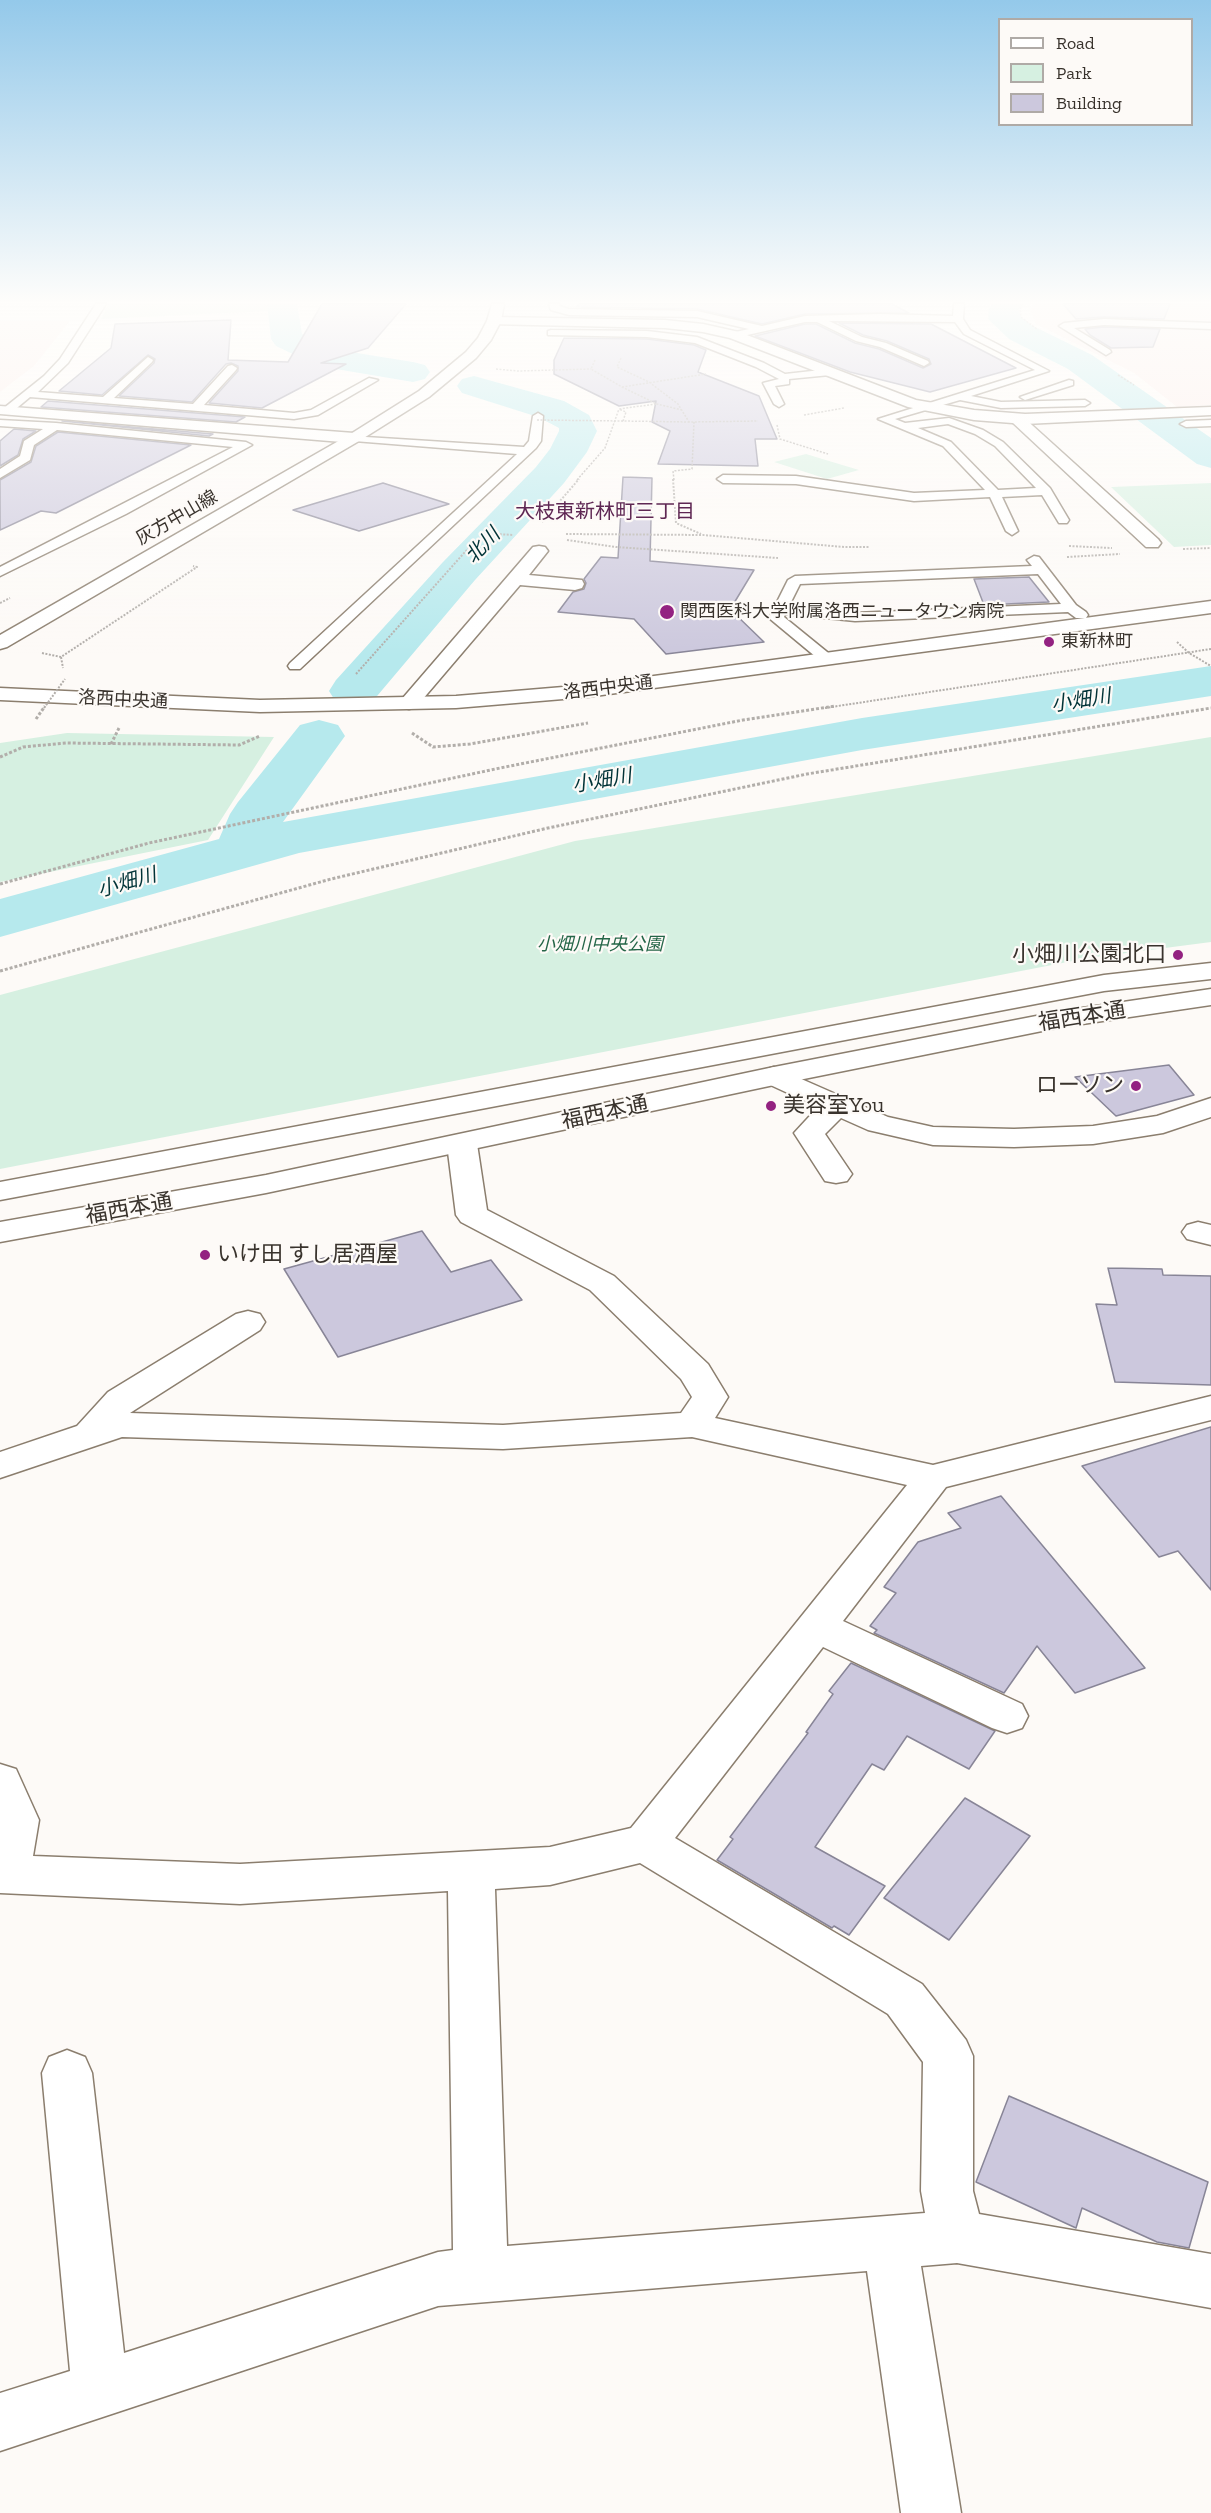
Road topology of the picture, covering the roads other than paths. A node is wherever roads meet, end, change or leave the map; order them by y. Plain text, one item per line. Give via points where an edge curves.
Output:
1 (35, 421) edge
2 (157, 421) edge
3 (160, 421) edge
4 (381, 421) edge
5 (537, 421) edge
6 (891, 421) edge
7 (947, 421) edge
8 (950, 421) edge
9 (1021, 421) edge
10 (1211, 423) edge
11 (1186, 424) dead end
12 (56, 426) junction
13 (905, 426) junction
14 (133, 434) junction
15 (354, 438) junction
16 (525, 451) junction
17 (0, 474) edge
18 (723, 479) dead end
19 (1046, 491) junction
20 (995, 494) junction
21 (1063, 520) dead end
22 (1012, 531) dead end
23 (1152, 543) dead end
24 (539, 551) dead end
25 (1033, 558) dead end
26 (1043, 570) junction
27 (0, 572) edge
28 (516, 579) junction
29 (575, 584) dead end
30 (1211, 607) edge
31 (1071, 608) junction
32 (781, 609) junction
33 (1092, 623) junction
34 (0, 643) edge
35 (827, 659) junction
36 (295, 666) dead end
37 (0, 694) edge
38 (409, 703) junction
39 (1211, 970) edge
40 (1211, 997) edge
41 (774, 1076) junction
42 (837, 1104) junction
43 (1211, 1107) edge
44 (462, 1144) junction
45 (836, 1174) dead end
46 (0, 1191) edge
47 (0, 1232) edge
48 (248, 1322) dead end
49 (1211, 1408) edge
50 (692, 1425) junction
51 (90, 1435) junction
52 (0, 1464) edge
53 (933, 1478) junction
54 (817, 1626) junction
55 (1007, 1716) dead end
56 (0, 1782) edge
57 (645, 1843) junction
58 (471, 1871) junction
59 (4, 1874) edge
60 (67, 2073) dead end
61 (957, 2237) junction
62 (890, 2243) junction
63 (481, 2276) junction
64 (1211, 2281) edge
65 (100, 2389) junction
66 (0, 2422) edge
67 (932, 2513) edge

1 - 12 lane
2 - 14 lane
3 - 15 street
4 - 15 street, 灰方中山線
5 - 16 lane via 535,441
6 - 13 lane
7 - 13 lane
8 - 19 lane via 999,444
9 - 23 street
10 - 11 lane
12 - 14 lane
12 - 17 lane via 28,443 26,458
13 - 20 lane via 947,444
14 - 27 lane via 246,445
15 - 16 lane
15 - 34 street, 灰方中山線
16 - 36 lane
18 - 20 lane via 796,480 914,497
19 - 20 lane
19 - 21 lane
20 - 22 lane
24 - 28 street
25 - 26 lane
26 - 31 lane
26 - 32 lane via 795,580
28 - 29 street
28 - 38 street
30 - 33 street, 洛西中央通
31 - 32 lane via 855,617
31 - 33 lane
32 - 35 lane via 776,618
33 - 35 street, 洛西中央通
35 - 38 street, 洛西中央通 via 587,691
37 - 38 street, 洛西中央通 via 260,706
39 - 46 street, 福西本通 via 1104,983
40 - 41 street, 福西本通 via 1062,1019
41 - 42 street
41 - 44 street, 福西本通
42 - 43 street via 879,1124 933,1136 1014,1138 1093,1135 1163,1124
42 - 45 street via 809,1133
44 - 47 street, 福西本通
44 - 50 street via 472,1215 602,1283 695,1372 710,1397
48 - 51 street via 121,1400
49 - 53 street
50 - 51 street via 503,1437 120,1425
50 - 53 street
51 - 52 street
53 - 54 street
54 - 55 street
54 - 57 street
56 - 59 street via 16,1820
57 - 58 street via 550,1866
57 - 61 street via 904,1999 948,2056 947,2191
58 - 59 street via 240,1884
58 - 63 street
60 - 65 street
61 - 62 street
61 - 64 street
62 - 63 street
62 - 67 street
63 - 65 street via 438,2279
65 - 66 street

